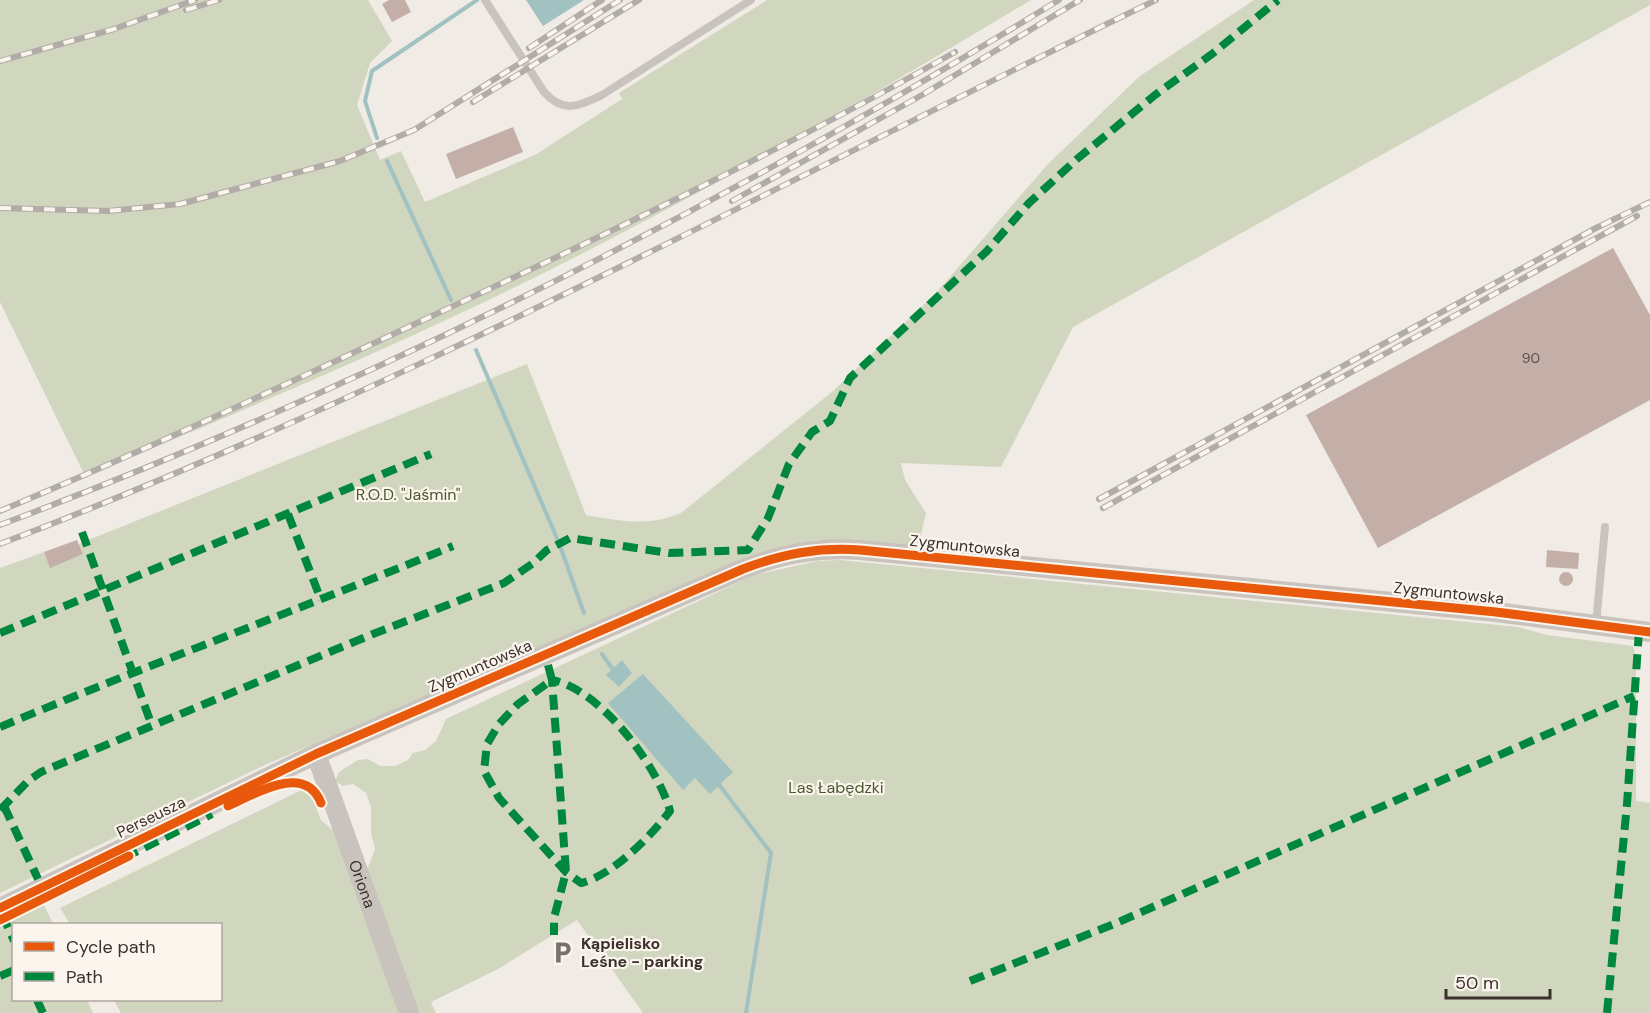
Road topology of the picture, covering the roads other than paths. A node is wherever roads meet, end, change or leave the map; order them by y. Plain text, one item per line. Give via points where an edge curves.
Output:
1 (751, 0) edge
2 (486, 1) edge
3 (1605, 527) dead end
4 (1596, 625) junction
5 (1650, 632) edge
6 (316, 754) junction
7 (0, 908) edge
8 (409, 1013) edge

1 - 2 lane via 602,95 565,107 543,92
3 - 4 lane
4 - 5 street, Zygmuntowska
4 - 6 street, Zygmuntowska via 1496,612 819,549 771,558 743,569
6 - 7 street, Perseusza
6 - 8 street, Oriona

